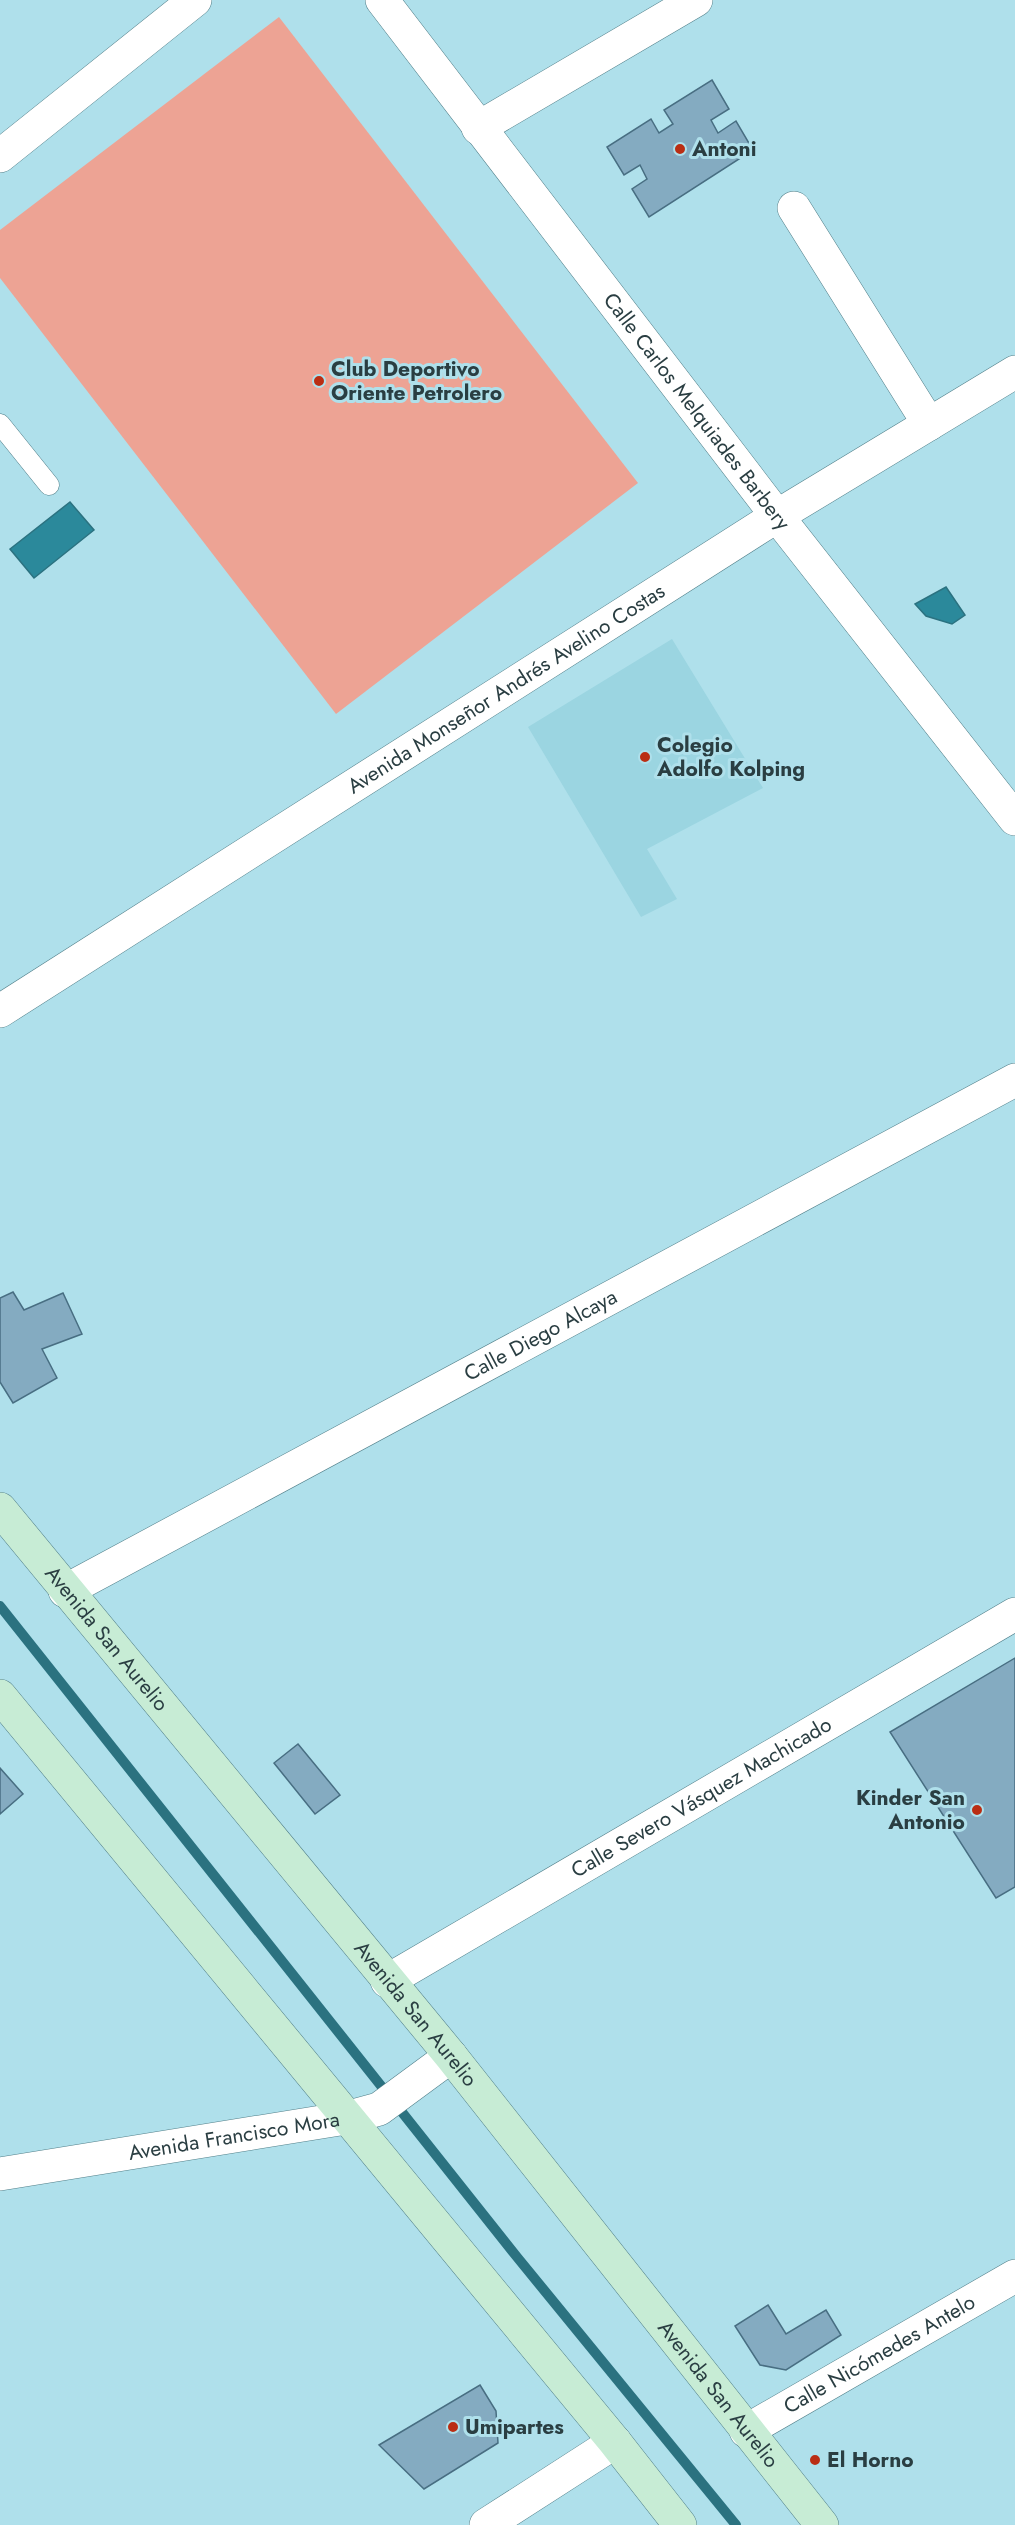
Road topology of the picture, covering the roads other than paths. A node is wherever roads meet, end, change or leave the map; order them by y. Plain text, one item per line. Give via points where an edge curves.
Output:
1 (195, 0) edge
2 (382, 0) edge
3 (696, 0) edge
4 (478, 128) junction
5 (0, 156) edge
6 (794, 208) dead end
7 (1015, 372) edge
8 (0, 424) edge
9 (930, 424) junction
10 (50, 485) dead end
11 (777, 516) junction
12 (1015, 819) edge
13 (0, 1011) edge
14 (1015, 1080) edge
15 (0, 1509) edge
16 (65, 1591) junction
17 (1015, 1614) edge
18 (0, 1696) edge
19 (387, 1981) junction
20 (440, 2065) junction
21 (345, 2118) junction
22 (0, 2174) edge
23 (1015, 2277) edge
24 (746, 2431) junction
25 (615, 2442) junction
26 (486, 2525) edge
27 (680, 2525) edge
28 (822, 2525) edge

1 - 5 street
2 - 4 street, Calle Carlos Melquiades Barbery
3 - 4 street
4 - 11 street, Calle Carlos Melquiades Barbery
6 - 9 street
7 - 9 street, Avenida Monseñor Andrés Avelino Costas
8 - 10 lane
9 - 11 street, Avenida Monseñor Andrés Avelino Costas
11 - 12 street, Calle Carlos Melquiades Barbery
11 - 13 street, Avenida Monseñor Andrés Avelino Costas
14 - 16 street, Calle Diego Alcaya
15 - 16 main road, Avenida San Aurelio
16 - 19 main road, Avenida San Aurelio
17 - 19 street, Calle Severo Vásquez Machicado
18 - 21 main road
19 - 20 main road, Avenida San Aurelio
20 - 21 street, Avenida Francisco Mora via 379,2109
20 - 24 main road, Avenida San Aurelio
21 - 22 street, Avenida Francisco Mora
21 - 25 main road
23 - 24 street, Calle Nicómedes Antelo
24 - 28 main road, Avenida San Aurelio
25 - 26 street
25 - 27 main road

